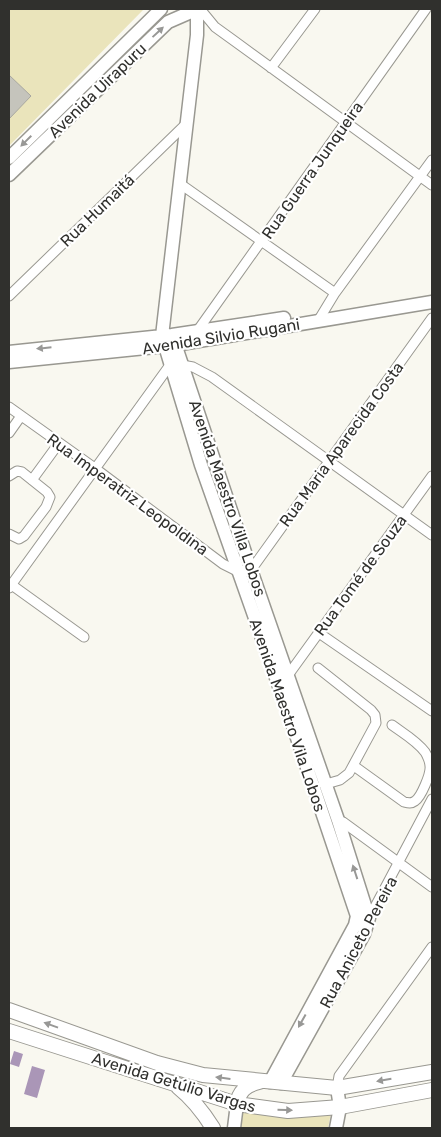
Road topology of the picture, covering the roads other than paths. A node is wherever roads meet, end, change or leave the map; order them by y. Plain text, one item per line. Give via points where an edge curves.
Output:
1 (161, 9) edge
2 (315, 9) edge
3 (426, 9) edge
4 (195, 10) edge
5 (271, 68) junction
6 (346, 122) junction
7 (186, 124) junction
8 (9, 158) edge
9 (432, 160) edge
10 (9, 174) edge
11 (420, 176) junction
12 (179, 183) junction
13 (432, 185) edge
14 (261, 241) junction
15 (335, 293) junction
16 (9, 296) edge
17 (432, 296) edge
18 (432, 302) edge
19 (320, 317) junction
20 (432, 318) edge
21 (198, 330) junction
22 (168, 340) junction
23 (9, 352) edge
24 (9, 362) edge
25 (176, 365) junction
26 (9, 407) edge
27 (21, 416) junction
28 (9, 433) edge
29 (59, 443) junction
30 (329, 462) junction
31 (96, 469) junction
32 (9, 476) edge
33 (432, 476) edge
34 (32, 480) junction
35 (404, 515) junction
36 (9, 534) edge
37 (432, 535) edge
38 (245, 571) junction
39 (10, 585) edge
40 (319, 633) junction
41 (84, 637) dead end
42 (318, 668) dead end
43 (289, 675) junction
44 (278, 684) junction
45 (432, 711) edge
46 (392, 725) dead end
47 (354, 766) junction
48 (326, 784) junction
49 (432, 799) edge
50 (338, 820) junction
51 (324, 821) junction
52 (399, 863) junction
53 (432, 887) edge
54 (369, 918) junction
55 (432, 947) edge
56 (342, 962) junction
57 (9, 1010) edge
58 (9, 1031) edge
59 (82, 1036) junction
60 (69, 1051) junction
61 (432, 1072) edge
62 (271, 1082) junction
63 (174, 1083) junction
64 (336, 1088) junction
65 (432, 1090) edge
66 (237, 1104) junction
67 (340, 1107) junction
68 (213, 1128) edge
69 (234, 1128) edge
70 (336, 1128) edge

1 -> 8 street, Avenida Uirapuru
2 - 5 street
3 - 6 street, Rua Guerra Junqueira
4 - 5 street
4 - 7 street via 197,34
10 -> 4 street, Avenida Uirapuru via 168,22
5 - 6 street
6 - 11 street
6 - 14 street, Rua Guerra Junqueira
7 - 12 street
7 - 16 street, Rua Humaitá
9 - 11 street
11 - 13 street
11 - 15 street
12 - 14 street
12 - 22 street
14 - 15 street
14 - 21 street, Rua Guerra Junqueira
15 - 19 street
17 - 19 street, Avenida Silvio Rugani
18 - 19 street, Avenida Silvio Rugani
19 - 21 street, Avenida Silvio Rugani
19 - 22 street, Avenida Silvio Rugani
20 - 30 street, Rua Maria Aparecida Costa
21 - 22 street, Avenida Silvio Rugani
22 -> 23 street, Avenida Silvio Rugani
22 - 24 street, Avenida Silvio Rugani
22 - 25 street
25 - 30 street via 193,367 212,377
25 - 31 street
25 - 38 street, Avenida Maestro Villa Lobos
26 - 27 street, Rua Imperatriz Leopoldina
27 - 28 street
27 - 29 street, Rua Imperatriz Leopoldina
29 - 31 street, Rua Imperatriz Leopoldina
29 - 34 street
30 - 35 street
30 - 38 street, Rua Maria Aparecida Costa
31 - 38 street, Rua Imperatriz Leopoldina via 222,564
31 - 39 street
32 - 34 street via 17,471
33 - 35 street, Rua Tomé de Souza
34 - 36 street via 50,497 46,507 24,536 19,538
35 - 37 street
35 - 40 street, Rua Tomé de Souza
38 - 43 street, Avenida Maestro Villa Lobos
38 - 44 street, Avenida Maestro Vila Lobos
39 - 41 street
40 - 43 street, Rua Tomé de Souza
40 - 45 street
42 - 47 street via 375,715 376,723
43 - 44 street, Rua Tomé de Souza
43 - 48 street, Avenida Maestro Villa Lobos
44 - 51 street, Avenida Maestro Vila Lobos
46 - 47 street via 426,753 431,767 418,798 409,804 404,802
47 - 48 street via 340,780
48 - 50 street, Avenida Maestro Villa Lobos
49 - 52 street, Rua Aniceto Pereira
50 - 51 street
50 - 52 street
54 -> 50 street, Avenida Maestro Villa Lobos
51 - 56 street, Avenida Maestro Vila Lobos via 357,916
52 - 53 street
52 - 54 street, Rua Aniceto Pereira
54 - 56 street, Rua Aniceto Pereira via 364,934
55 - 64 street via 339,1076
56 - 62 street, Rua Aniceto Pereira
59 -> 57 main road, Avenida Getúlio Vargas
58 - 60 main road, Avenida Getúlio Vargas
59 - 60 main road via 76,1047
62 -> 59 main road, Avenida Getúlio Vargas via 203,1075 157,1063
60 - 63 main road, Avenida Getúlio Vargas
61 -> 64 main road, Avenida Getúlio Vargas
62 - 64 main road, Avenida Getúlio Vargas
62 - 66 main road via 250,1084 238,1096
63 - 66 main road, Avenida Getúlio Vargas
63 - 68 main road via 190,1096
64 - 67 street
65 - 67 main road, Avenida Getúlio Vargas
66 -> 67 main road, Avenida Getúlio Vargas via 288,1111
66 - 69 street
67 - 70 street

